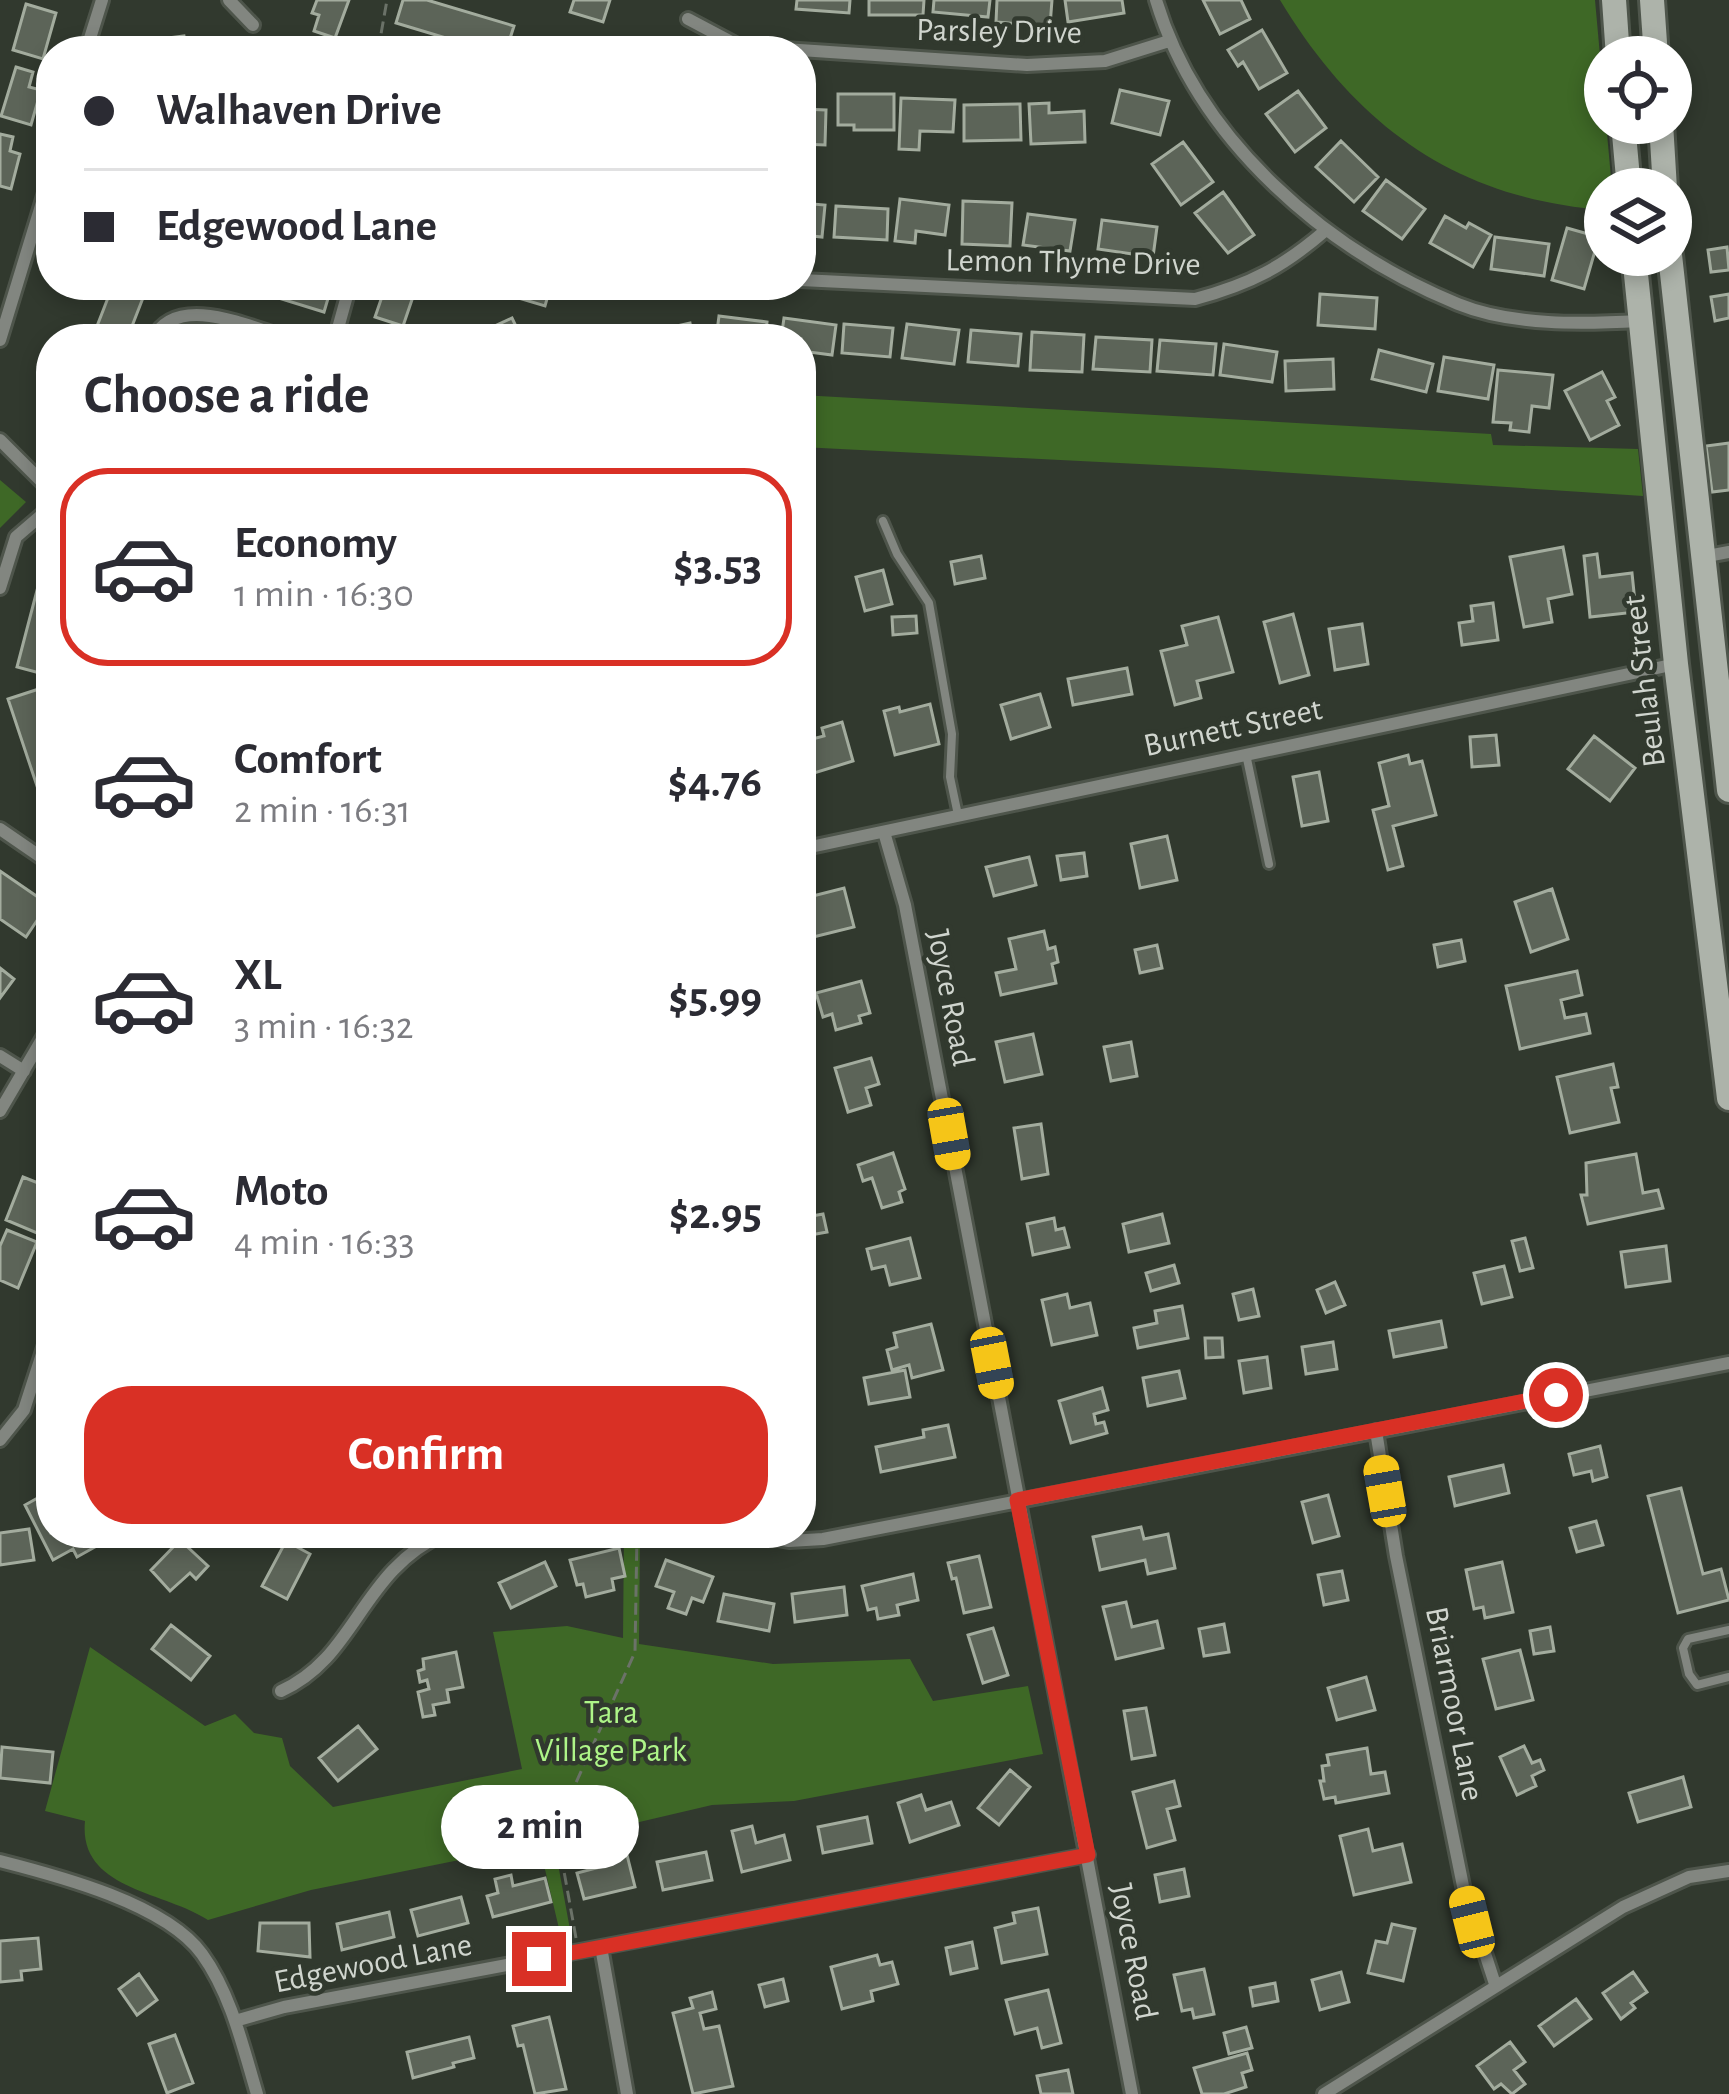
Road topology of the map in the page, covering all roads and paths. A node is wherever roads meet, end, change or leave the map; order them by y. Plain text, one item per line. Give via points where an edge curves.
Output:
1 (102, 0) edge
2 (229, 0) edge
3 (387, 0) edge
4 (1156, 0) edge
5 (1614, 0) edge
6 (1652, 0) edge
7 (688, 19) dead end
8 (253, 25) dead end
9 (91, 36) edge
10 (381, 36) edge
11 (720, 36) edge
12 (1617, 36) edge
13 (1655, 36) edge
14 (1168, 41) junction
15 (816, 51) edge
16 (36, 222) edge
17 (1326, 230) junction
18 (1636, 276) edge
19 (1672, 276) edge
20 (816, 281) edge
21 (1640, 321) junction
22 (163, 324) edge
23 (235, 324) edge
24 (0, 340) edge
25 (0, 440) edge
26 (36, 476) edge
27 (36, 520) edge
28 (884, 521) dead end
29 (1729, 552) edge
30 (1701, 557) junction
31 (0, 587) edge
32 (1676, 664) junction
33 (1246, 753) junction
34 (1727, 756) edge
35 (1688, 761) junction
36 (1729, 790) edge
37 (958, 815) junction
38 (0, 829) edge
39 (884, 832) junction
40 (816, 846) edge
41 (36, 847) edge
42 (1269, 864) dead end
43 (36, 1049) edge
44 (0, 1057) edge
45 (23, 1071) junction
46 (1729, 1098) edge
47 (0, 1111) edge
48 (1729, 1363) edge
49 (36, 1373) edge
50 (1376, 1431) junction
51 (0, 1440) edge
52 (1017, 1500) junction
53 (816, 1539) edge
54 (422, 1548) edge
55 (637, 1548) edge
56 (1729, 1630) edge
57 (1729, 1677) edge
58 (281, 1691) dead end
59 (1088, 1855) junction
60 (0, 1861) edge
61 (1729, 1871) edge
62 (601, 1947) junction
63 (580, 1951) junction
64 (1495, 1984) junction
65 (235, 2021) junction
66 (257, 2094) edge
67 (627, 2094) edge
68 (1132, 2094) edge
69 (1324, 2094) edge

1 - 9 street
2 - 8 street
3 - 10 path
4 - 14 street
5 - 12 main road
6 - 13 main road
7 - 11 street, Parsley Drive
14 - 15 street, Parsley Drive via 1105,61 1027,65
14 - 17 street via 1224,128
16 - 24 street
17 - 20 street, Lemon Thyme Drive via 1286,264 1195,298
17 - 21 street via 1461,305 1523,318
18 - 21 main road, Beulah Street
19 - 30 main road
21 - 32 main road, Beulah Street
22 - 23 street via 181,314
25 - 26 street
27 - 31 street via 16,537
28 - 37 lane via 929,603
29 - 30 street
30 - 34 main road
32 - 33 street, Burnett Street
32 - 35 main road, Beulah Street
33 - 37 street, Burnett Street
33 - 42 lane
34 - 35 street
34 - 36 main road
35 - 46 main road, Beulah Street
37 - 39 street, Burnett Street
38 - 41 street
39 - 40 street, Burnett Street
39 - 52 street, Joyce Road via 905,904
43 - 45 street
44 - 45 street
45 - 47 street
48 - 50 street
49 - 51 street via 24,1410
50 - 52 street
50 - 64 street, Briarmoor Lane via 1462,1886
52 - 53 street
52 - 59 street, Joyce Road
54 - 58 street via 393,1567 321,1665
55 - 63 path via 635,1652 556,1827
56 - 57 lane via 1683,1648 1697,1685
59 - 62 street, Edgewood Lane
59 - 68 street, Joyce Road
60 - 65 street via 173,1924 210,1966
61 - 64 street via 1657,1889
62 - 63 street, Edgewood Lane
62 - 67 street
63 - 65 street, Edgewood Lane
64 - 69 street
65 - 66 street

